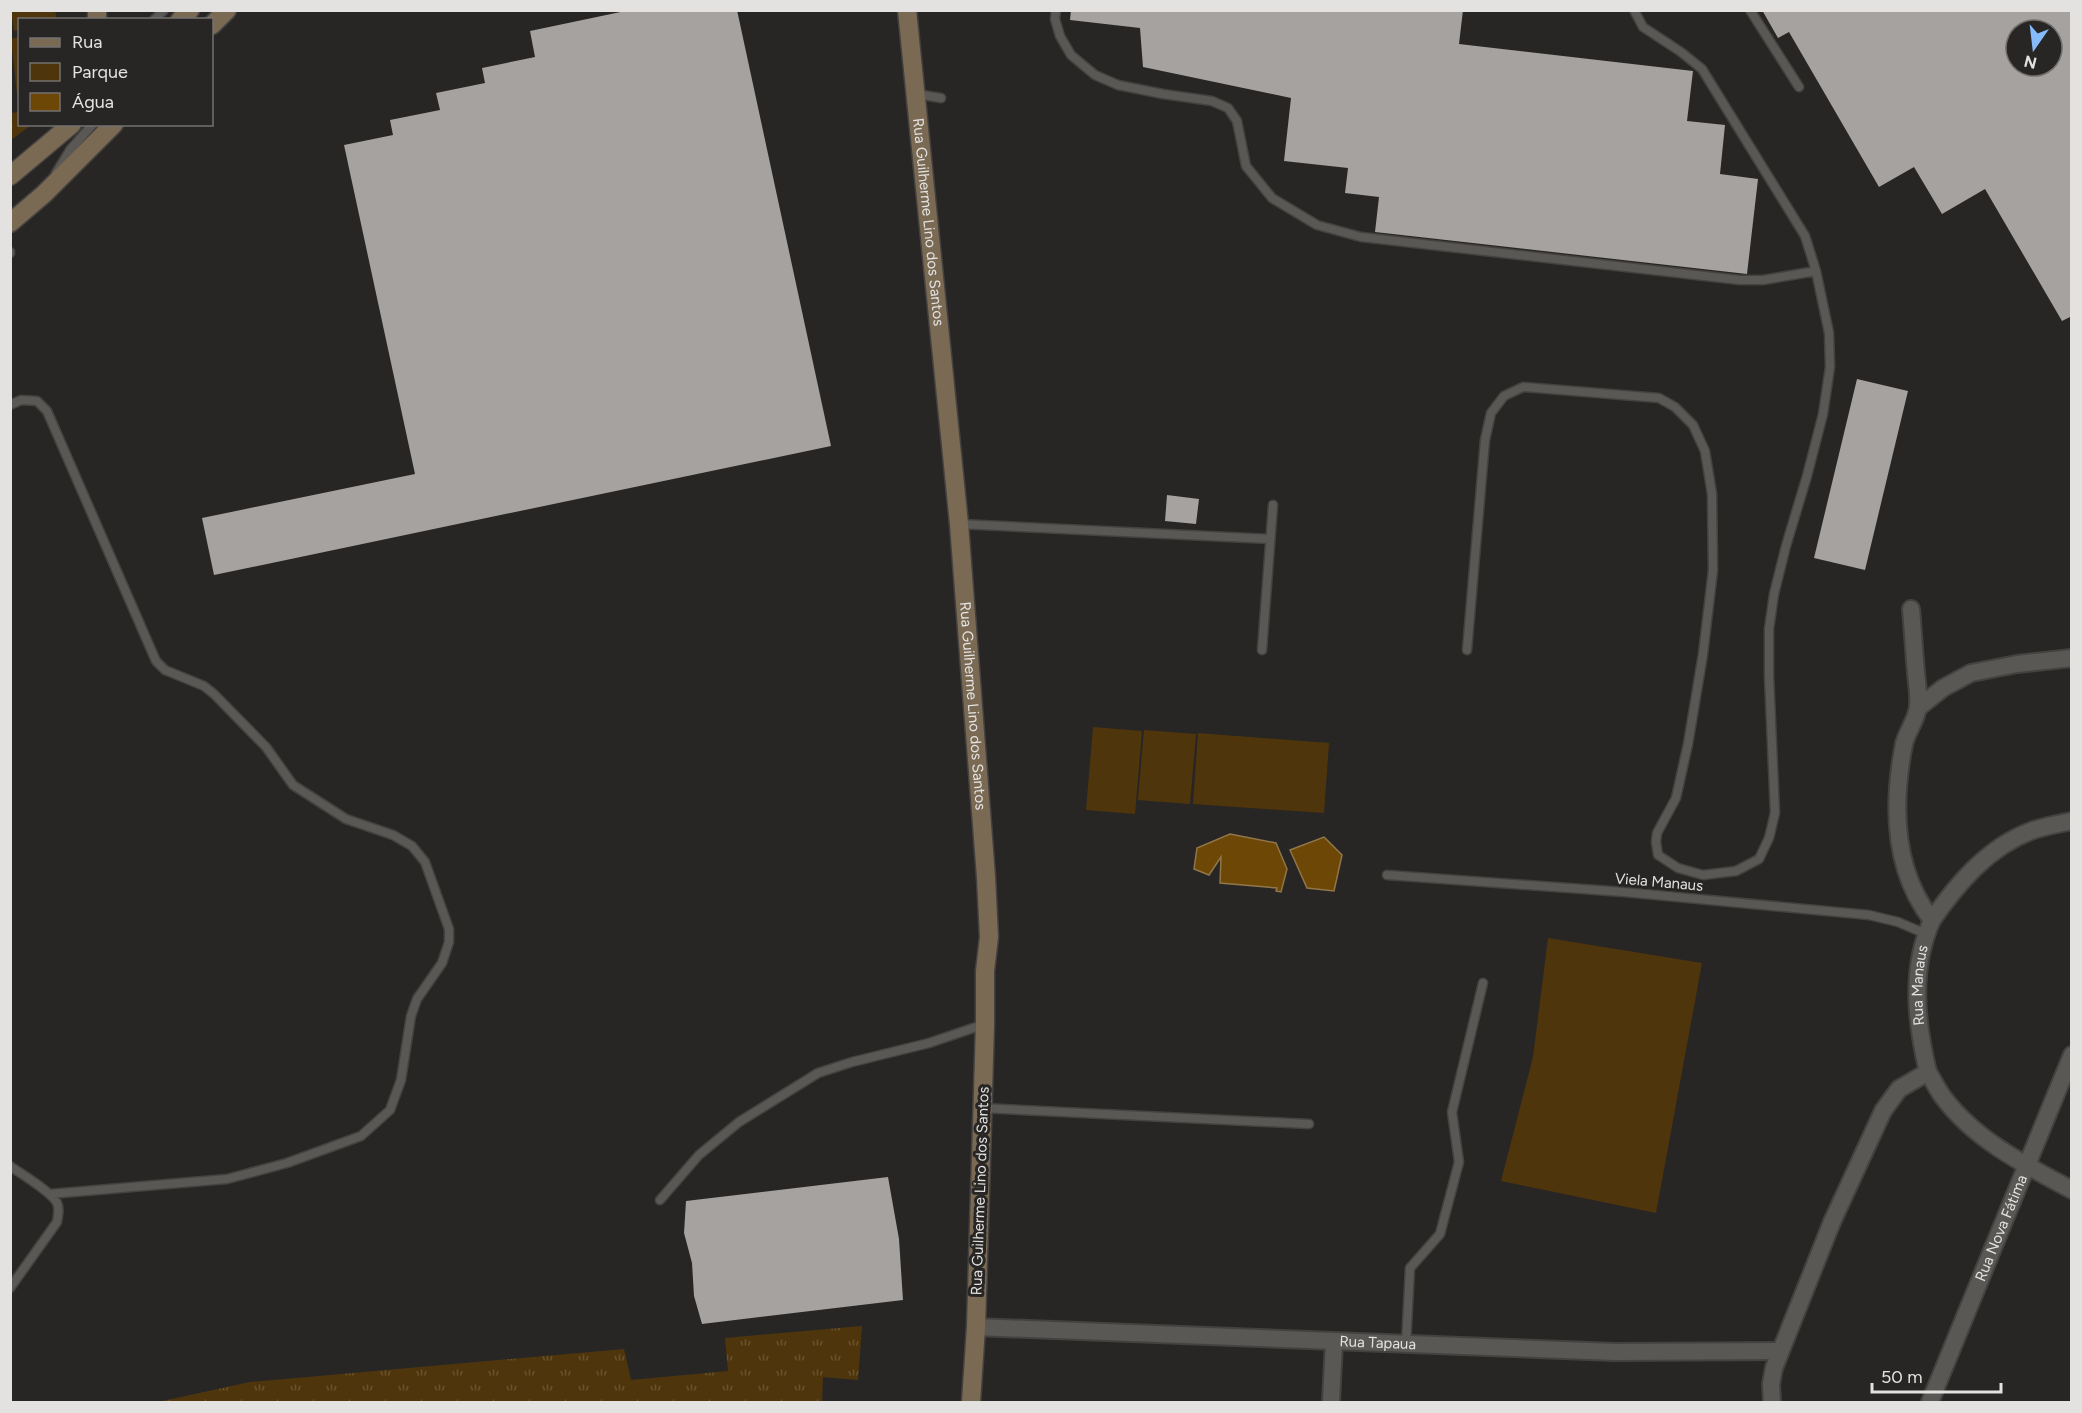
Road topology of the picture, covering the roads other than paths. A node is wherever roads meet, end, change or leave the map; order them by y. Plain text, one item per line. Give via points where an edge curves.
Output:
1 (227, 10) edge
2 (907, 10) edge
3 (1056, 10) edge
4 (1634, 10) edge
5 (1750, 10) edge
6 (213, 24) edge
7 (1799, 87) dead end
8 (916, 94) junction
9 (941, 98) dead end
10 (70, 126) edge
11 (91, 126) edge
12 (112, 126) edge
13 (10, 176) edge
14 (44, 194) junction
15 (10, 223) edge
16 (1816, 271) junction
17 (10, 405) edge
18 (1273, 505) dead end
19 (959, 524) junction
20 (1270, 539) junction
21 (1911, 609) dead end
22 (1262, 650) dead end
23 (1467, 650) dead end
24 (2072, 657) edge
25 (1918, 708) junction
26 (2072, 821) edge
27 (1387, 875) dead end
28 (1929, 927) junction
29 (1483, 983) dead end
30 (986, 1024) junction
31 (2072, 1055) edge
32 (1929, 1072) junction
33 (982, 1108) junction
34 (1309, 1124) dead end
35 (10, 1166) edge
36 (2027, 1166) junction
37 (2072, 1190) edge
38 (50, 1194) junction
39 (660, 1200) dead end
40 (10, 1288) edge
41 (976, 1327) junction
42 (1334, 1342) junction
43 (1406, 1345) junction
44 (1780, 1352) junction
45 (971, 1402) edge
46 (1331, 1402) edge
47 (1772, 1402) edge
48 (1930, 1402) edge

1 - 6 street
2 - 8 street, Rua Guilherme Lino dos Santos
3 - 16 lane via 1057,28 1071,55 1095,75 1118,85 1212,101 1228,108 1237,121 1246,166 1272,198 1317,225 1361,237 1740,280
4 - 16 lane via 1643,27 1702,69 1805,236
5 - 7 lane
8 - 9 lane
8 - 19 street, Rua Guilherme Lino dos Santos
10 - 13 street
11 - 14 lane via 70,150
12 - 14 street
14 - 15 street
16 - 23 lane via 1829,333 1830,367 1823,414 1774,594 1769,676 1775,813 1759,859 1736,871 1703,874 1678,868 1658,855 1657,833 1676,798 1688,744 1713,570 1712,494 1704,452 1693,425 1675,407 1659,398 1547,388 1523,387 1504,396 1491,413 1485,440
17 - 38 lane via 21,400 37,401 47,411 156,662 214,694 266,747 292,785 346,819 393,835 411,846 425,862 449,928 442,963 417,999 411,1016 401,1080 390,1110 361,1136 287,1163 227,1179
18 - 20 lane
19 - 20 lane
19 - 30 street, Rua Guilherme Lino dos Santos via 987,887
20 - 22 lane
21 - 25 street
24 - 25 street via 1971,673
25 - 28 street via 1906,735 1900,764 1898,826 1908,879
26 - 28 street via 2031,831 1980,862 1950,894
27 - 28 lane, Viela Manaus via 1869,915
28 - 32 street, Rua Manaus via 1917,978 1917,1012
29 - 43 lane via 1452,1112 1459,1162 1440,1234 1410,1268
30 - 33 street, Rua Guilherme Lino dos Santos
30 - 39 lane via 818,1073 739,1122 699,1155
31 - 36 street, Rua Nova Fátima
32 - 36 street, Rua Manaus via 1942,1096 1960,1116
32 - 44 street via 1899,1089 1883,1112 1832,1222
33 - 34 lane
33 - 41 street, Rua Guilherme Lino dos Santos
35 - 38 lane
36 - 37 street, Rua Manaus
36 - 48 street, Rua Nova Fátima
38 - 40 lane via 57,1203 57,1222
41 - 42 street, Rua Tapaua
41 - 45 street, Rua Guilherme Lino dos Santos
42 - 43 street, Rua Tapaua
42 - 46 street
43 - 44 street, Rua Tapaua via 1615,1352
44 - 47 street via 1771,1384

